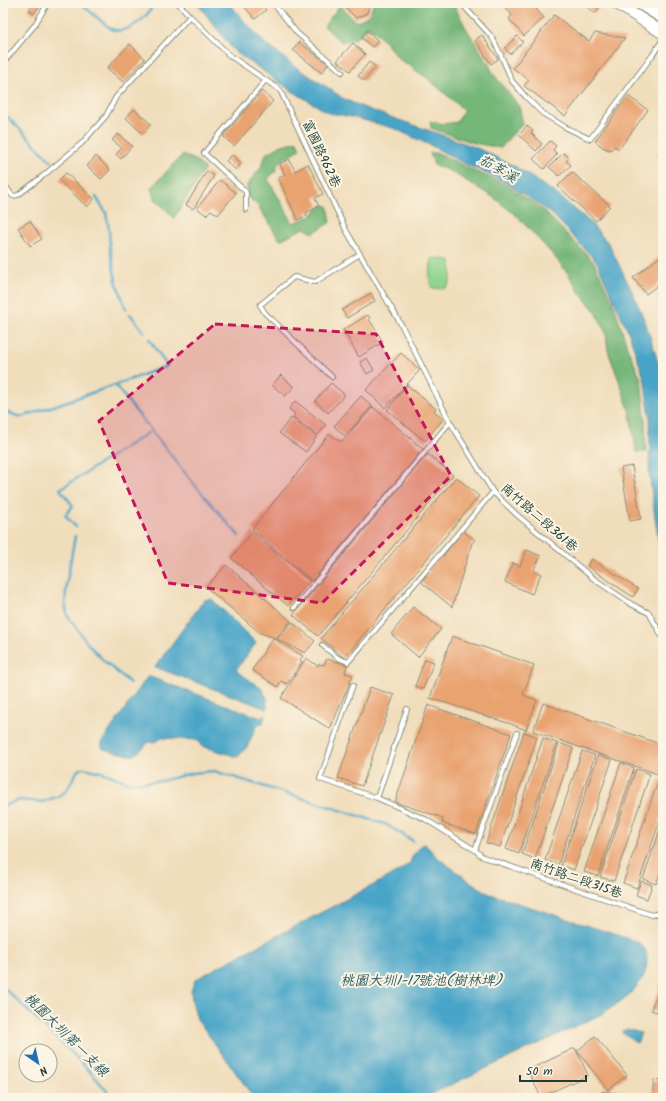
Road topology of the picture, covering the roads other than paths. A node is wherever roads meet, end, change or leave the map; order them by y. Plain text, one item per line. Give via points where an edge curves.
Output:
1 (48, 3) edge
2 (178, 3) edge
3 (273, 3) edge
4 (461, 3) edge
5 (616, 3) edge
6 (639, 3) edge
7 (190, 16) junction
8 (663, 18) edge
9 (663, 33) edge
10 (663, 39) edge
11 (3, 63) edge
12 (342, 72) dead end
13 (265, 81) junction
14 (3, 182) edge
15 (246, 210) dead end
16 (360, 254) junction
17 (411, 343) joint
18 (332, 377) dead end
19 (450, 422) junction
20 (493, 492) junction
21 (294, 608) dead end
22 (663, 638) edge
23 (322, 645) dead end
24 (353, 685) dead end
25 (407, 709) dead end
26 (516, 733) dead end
27 (377, 798) junction
28 (475, 850) junction
29 (663, 912) edge

1 - 11 lane via 34,26
2 - 7 lane, 富國路962巷
3 - 12 lane via 297,33
4 - 10 lane via 492,37 512,81 526,97 542,113 590,139
5 - 9 street
6 - 8 street
7 - 13 lane, 富國路962巷 via 230,55
7 - 14 lane via 116,97 106,116 82,143 18,195 10,194
13 - 15 lane via 204,153 246,192
13 - 16 lane, 富國路962巷 via 280,90 346,230
16 - 17 lane, 富國路962巷
16 - 18 lane via 315,282 294,277 260,304 265,313
17 - 19 lane, 南竹路二段361巷
19 - 20 lane, 南竹路二段361巷
19 - 21 lane
20 - 22 lane, 南竹路二段361巷 via 594,579 648,614
20 - 23 lane via 348,662 338,658
24 - 27 lane via 320,779
25 - 27 lane
26 - 28 lane
27 - 28 lane via 426,819
28 - 29 lane, 南竹路二段315巷 via 483,857 652,915

